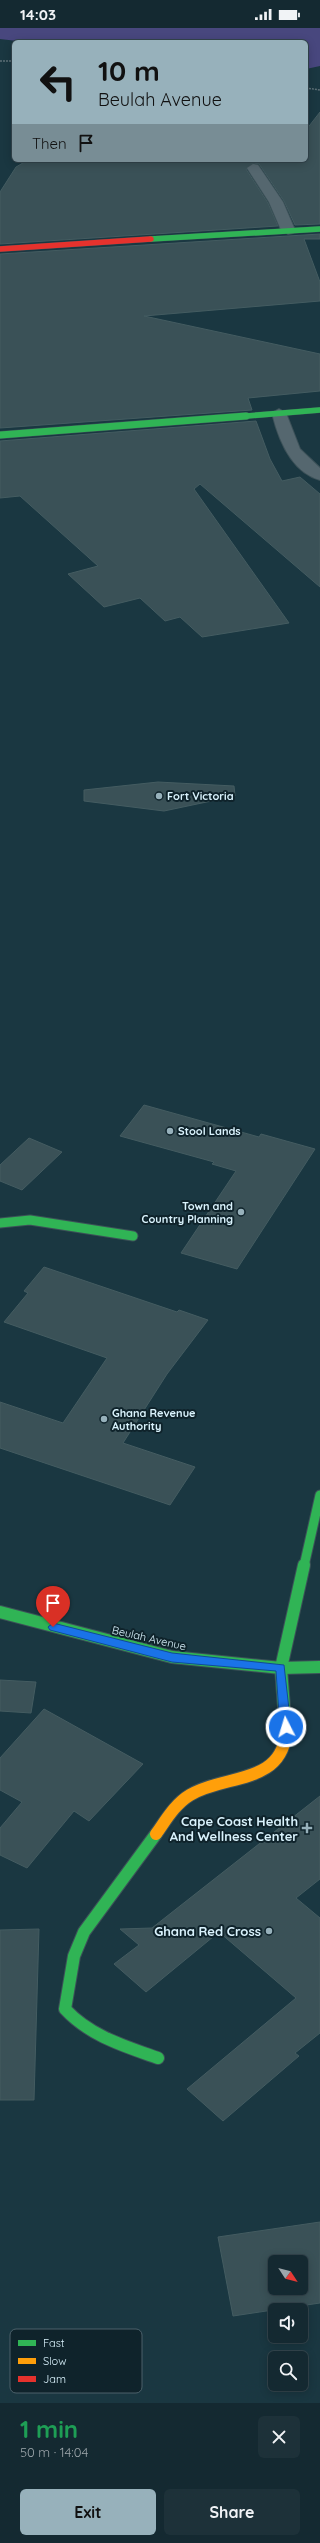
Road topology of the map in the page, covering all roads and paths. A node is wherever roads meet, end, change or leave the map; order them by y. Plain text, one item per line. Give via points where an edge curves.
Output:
1 (0, 61) edge
2 (12, 61) edge
3 (308, 88) edge
4 (320, 90) edge
5 (253, 168) dead end
6 (288, 230) junction
7 (320, 230) edge
8 (0, 249) edge
9 (320, 410) edge
10 (279, 413) junction
11 (0, 435) edge
12 (320, 475) edge
13 (0, 1223) edge
14 (133, 1236) dead end
15 (320, 1495) edge
16 (0, 1612) edge
17 (320, 1667) edge
18 (281, 1668) junction
19 (158, 2058) dead end

1 - 2 path
3 - 4 path
5 - 6 street via 276,202
6 - 7 street
6 - 8 street
9 - 10 street
10 - 11 street
10 - 12 street via 286,440 294,454
13 - 14 street via 30,1220
15 - 18 street
16 - 18 street, Beulah Avenue via 172,1658
17 - 18 street, Beulah Avenue
18 - 19 street via 287,1742 279,1756 268,1767 250,1777 196,1791 176,1804 136,1864 84,1932 74,1956 65,2008 76,2024 96,2035

